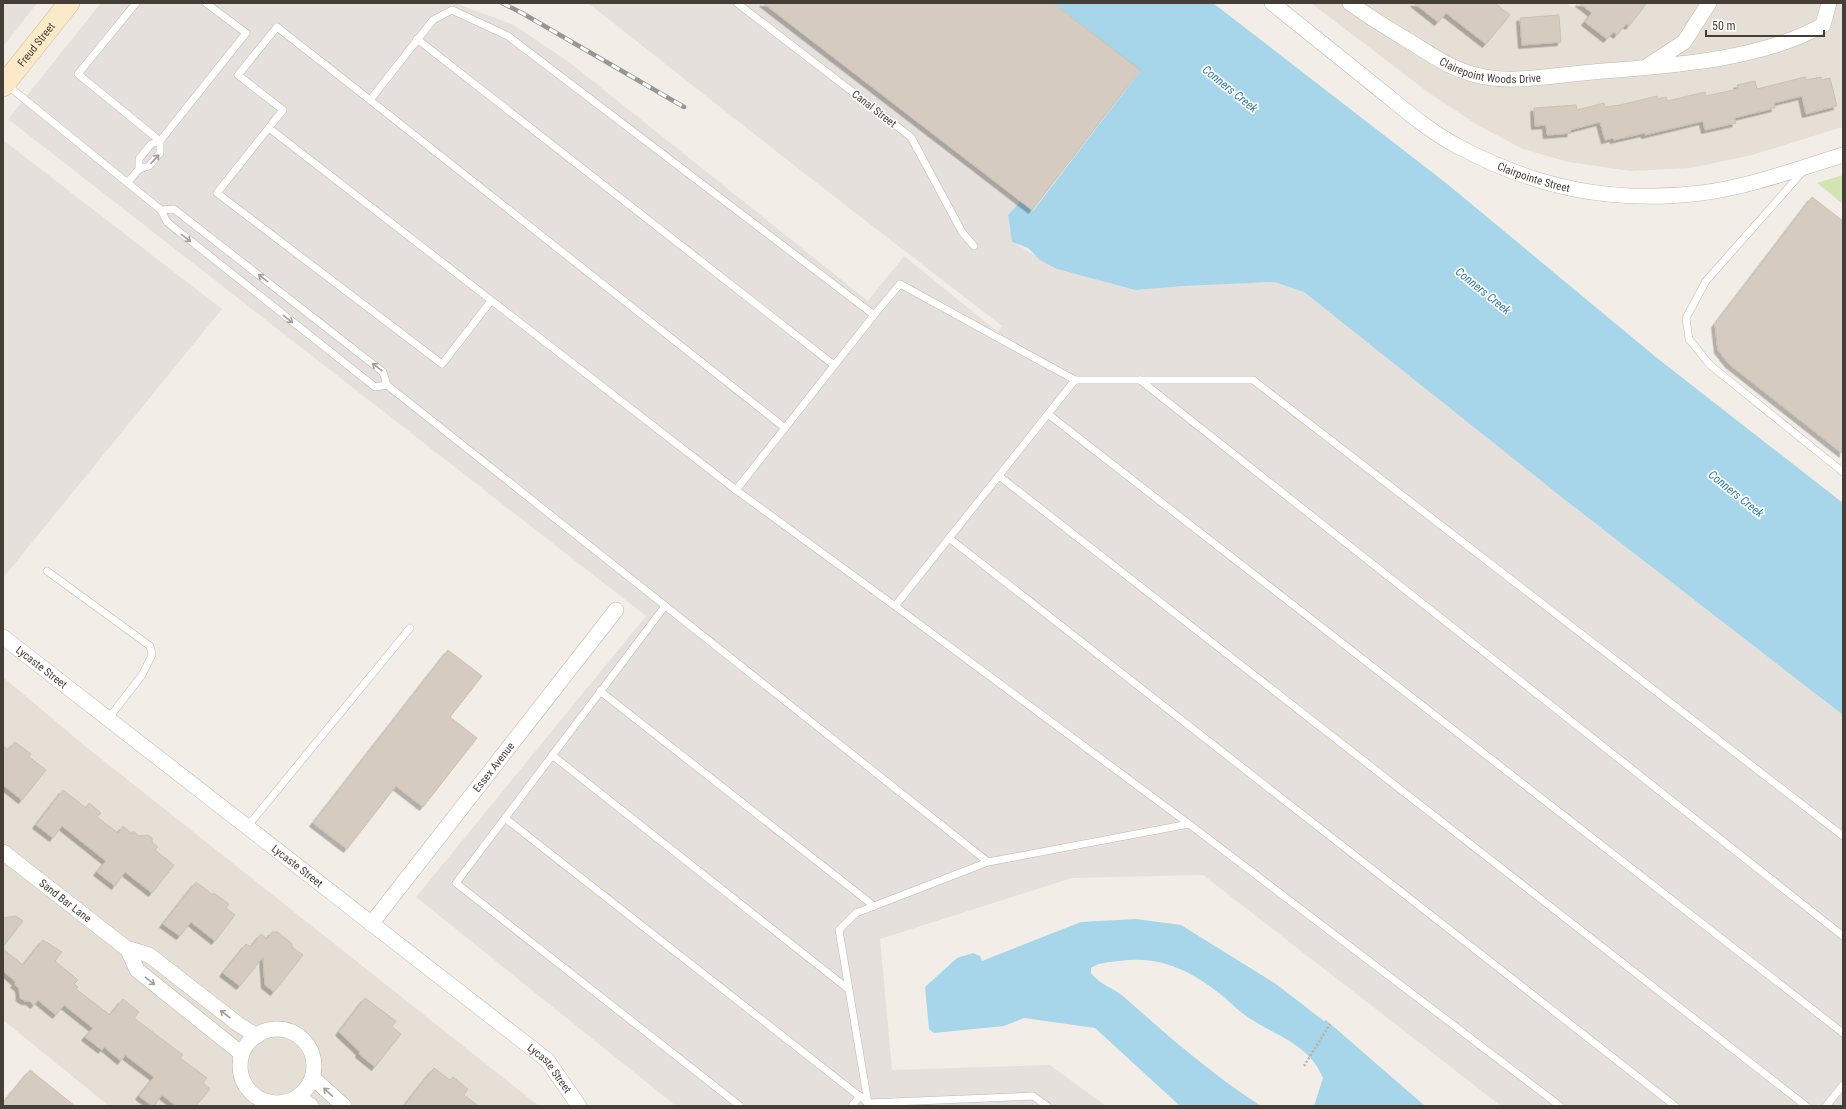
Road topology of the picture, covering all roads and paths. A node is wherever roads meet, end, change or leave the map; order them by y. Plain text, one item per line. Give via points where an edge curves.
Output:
1 (68, 3) edge
2 (136, 3) edge
3 (206, 3) edge
4 (737, 3) edge
5 (1272, 3) edge
6 (1350, 3) edge
7 (1709, 3) edge
8 (1829, 3) edge
9 (417, 39) junction
10 (1646, 67) junction
11 (4, 85) edge
12 (370, 100) junction
13 (268, 128) junction
14 (160, 141) junction
15 (1843, 155) edge
16 (1808, 166) junction
17 (139, 169) junction
18 (128, 182) junction
19 (161, 210) junction
20 (974, 246) dead end
21 (491, 301) junction
22 (874, 315) junction
23 (834, 366) junction
24 (1075, 380) junction
25 (1140, 380) junction
26 (387, 385) junction
27 (1048, 414) junction
28 (785, 428) junction
29 (1843, 472) edge
30 (999, 476) junction
31 (736, 490) junction
32 (949, 538) junction
33 (47, 571) dead end
34 (665, 606) junction
35 (895, 606) junction
36 (616, 610) dead end
37 (410, 628) dead end
38 (3, 637) edge
39 (600, 691) junction
40 (108, 719) junction
41 (552, 755) junction
42 (504, 818) junction
43 (1189, 824) junction
44 (247, 827) junction
45 (1843, 836) edge
46 (3, 852) edge
47 (988, 862) junction
48 (874, 906) junction
49 (371, 924) junction
50 (1843, 936) edge
51 (128, 950) junction
52 (847, 988) junction
53 (1330, 1024) dead end
54 (1843, 1033) edge
55 (257, 1036) junction
56 (242, 1054) junction
57 (1304, 1066) dead end
58 (313, 1078) junction
59 (1843, 1086) edge
60 (860, 1096) junction
61 (298, 1097) junction
62 (250, 1101) edge
63 (915, 1101) junction
64 (868, 1103) junction
65 (311, 1106) edge
66 (344, 1106) edge
67 (579, 1106) edge
68 (740, 1106) edge
69 (852, 1106) edge
70 (922, 1106) edge
71 (1047, 1106) edge
72 (1560, 1106) edge
73 (1675, 1106) edge
74 (1806, 1106) edge
75 (1826, 1106) edge

1 - 11 street, Freud Street
2 - 14 lane via 78,74
3 - 14 lane via 246,33
4 - 20 lane, Canal Street via 911,137 962,232
5 - 16 street, Clairpointe Street via 1408,112 1457,146 1511,172 1568,189 1642,197 1702,193 1762,180
6 - 10 street, Clairepoint Woods Drive via 1445,64 1476,75 1509,80
7 - 10 street, Clairepoint Woods Drive via 1684,42
8 - 10 street, Clairepoint Woods Drive via 1823,25 1794,39 1732,56
9 - 12 lane
9 - 22 lane via 433,20 452,10 508,36
9 - 23 lane
11 - 18 lane
12 - 13 lane via 277,27 238,76 283,110
12 - 28 lane
13 - 21 lane
13 - 21 lane via 217,193 442,364
14 - 17 lane via 152,144 139,159
17 -> 14 lane via 149,166 160,153
15 - 16 street, Clairpointe Street
16 - 29 lane via 1706,281 1686,318 1689,339 1710,365
17 - 18 lane
18 - 19 lane
19 -> 26 lane via 167,222 375,387
26 -> 19 lane via 383,372 174,209
21 - 31 lane
22 - 23 lane
22 - 24 lane via 900,284
23 - 28 lane
24 - 25 lane
24 - 27 lane
25 - 45 lane via 1253,380
25 - 50 lane
26 - 34 lane
27 - 30 lane
27 - 54 lane
28 - 31 lane
30 - 32 lane
30 - 74 lane
31 - 35 lane
32 - 35 lane
32 - 73 lane
33 - 40 lane via 150,646 152,655 142,674
34 - 39 lane
34 - 47 lane
35 - 43 lane
36 - 49 street, Essex Avenue
37 - 44 lane
38 - 40 street, Lycaste Street
39 - 41 lane
39 - 48 lane
40 - 44 street, Lycaste Street
41 - 42 lane
41 - 52 lane
42 - 60 lane
42 - 68 lane via 456,883
43 - 47 lane
43 - 72 lane
44 - 49 street, Lycaste Street
46 - 51 street, Sand Bar Lane
47 - 48 lane
48 - 52 lane via 856,913 839,930
49 - 67 street, Lycaste Street via 547,1060
55 -> 51 street, Sand Bar Lane via 149,955
51 -> 56 street, Sand Bar Lane via 137,970
52 - 64 lane
53 - 57 path
55 - 56 street
55 - 58 street via 274,1030 287,1031 299,1037 312,1054
56 - 62 street via 240,1070
58 - 61 street
66 -> 58 street
59 - 75 lane
60 - 64 lane
60 - 69 lane
61 - 62 street via 282,1103
61 - 65 street
63 - 64 lane
63 - 70 lane
63 - 71 lane via 1033,1096

